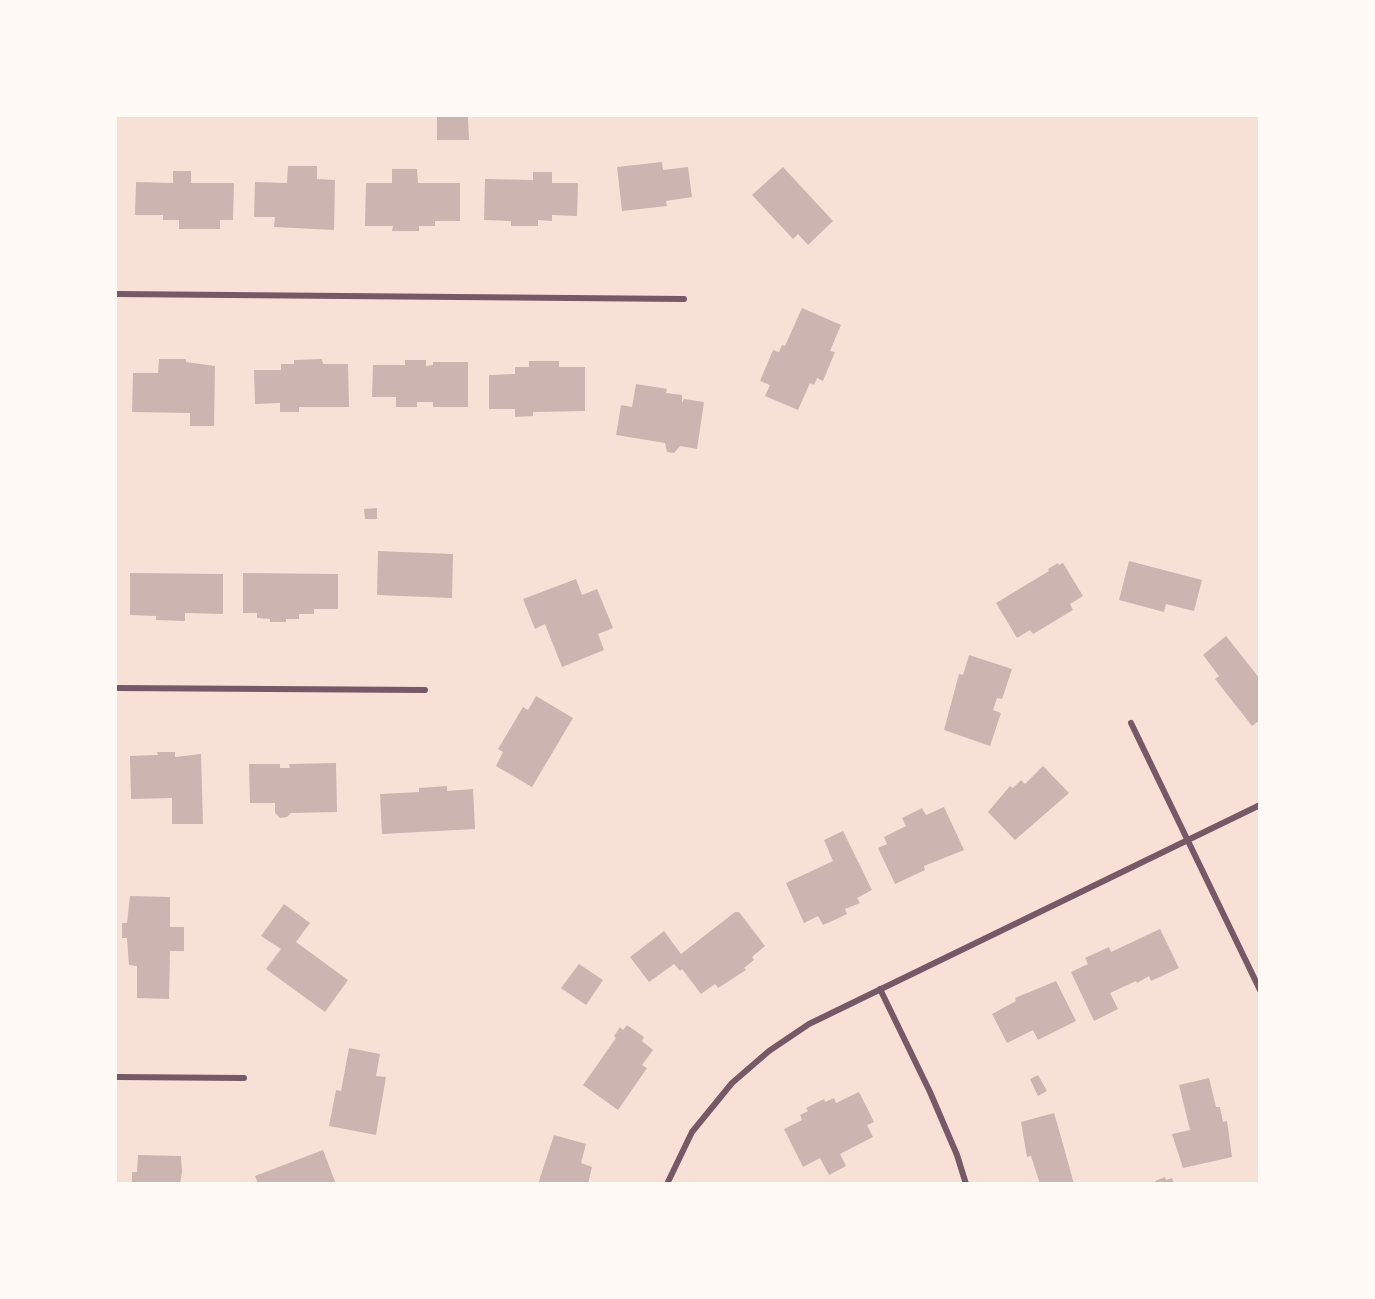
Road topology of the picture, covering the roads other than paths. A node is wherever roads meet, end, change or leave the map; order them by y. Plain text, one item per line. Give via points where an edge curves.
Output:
1 (116, 294) edge
2 (684, 299) dead end
3 (116, 688) edge
4 (425, 690) dead end
5 (1131, 723) dead end
6 (1260, 805) edge
7 (1186, 841) junction
8 (880, 989) junction
9 (1260, 990) edge
10 (116, 1077) edge
11 (244, 1078) dead end
12 (667, 1184) edge
13 (966, 1184) edge

1 - 2 street
3 - 4 street
5 - 7 street
6 - 7 street
7 - 8 street
7 - 9 street
8 - 12 street via 809,1024 768,1051 732,1083 692,1132
8 - 13 street via 930,1092
10 - 11 street

